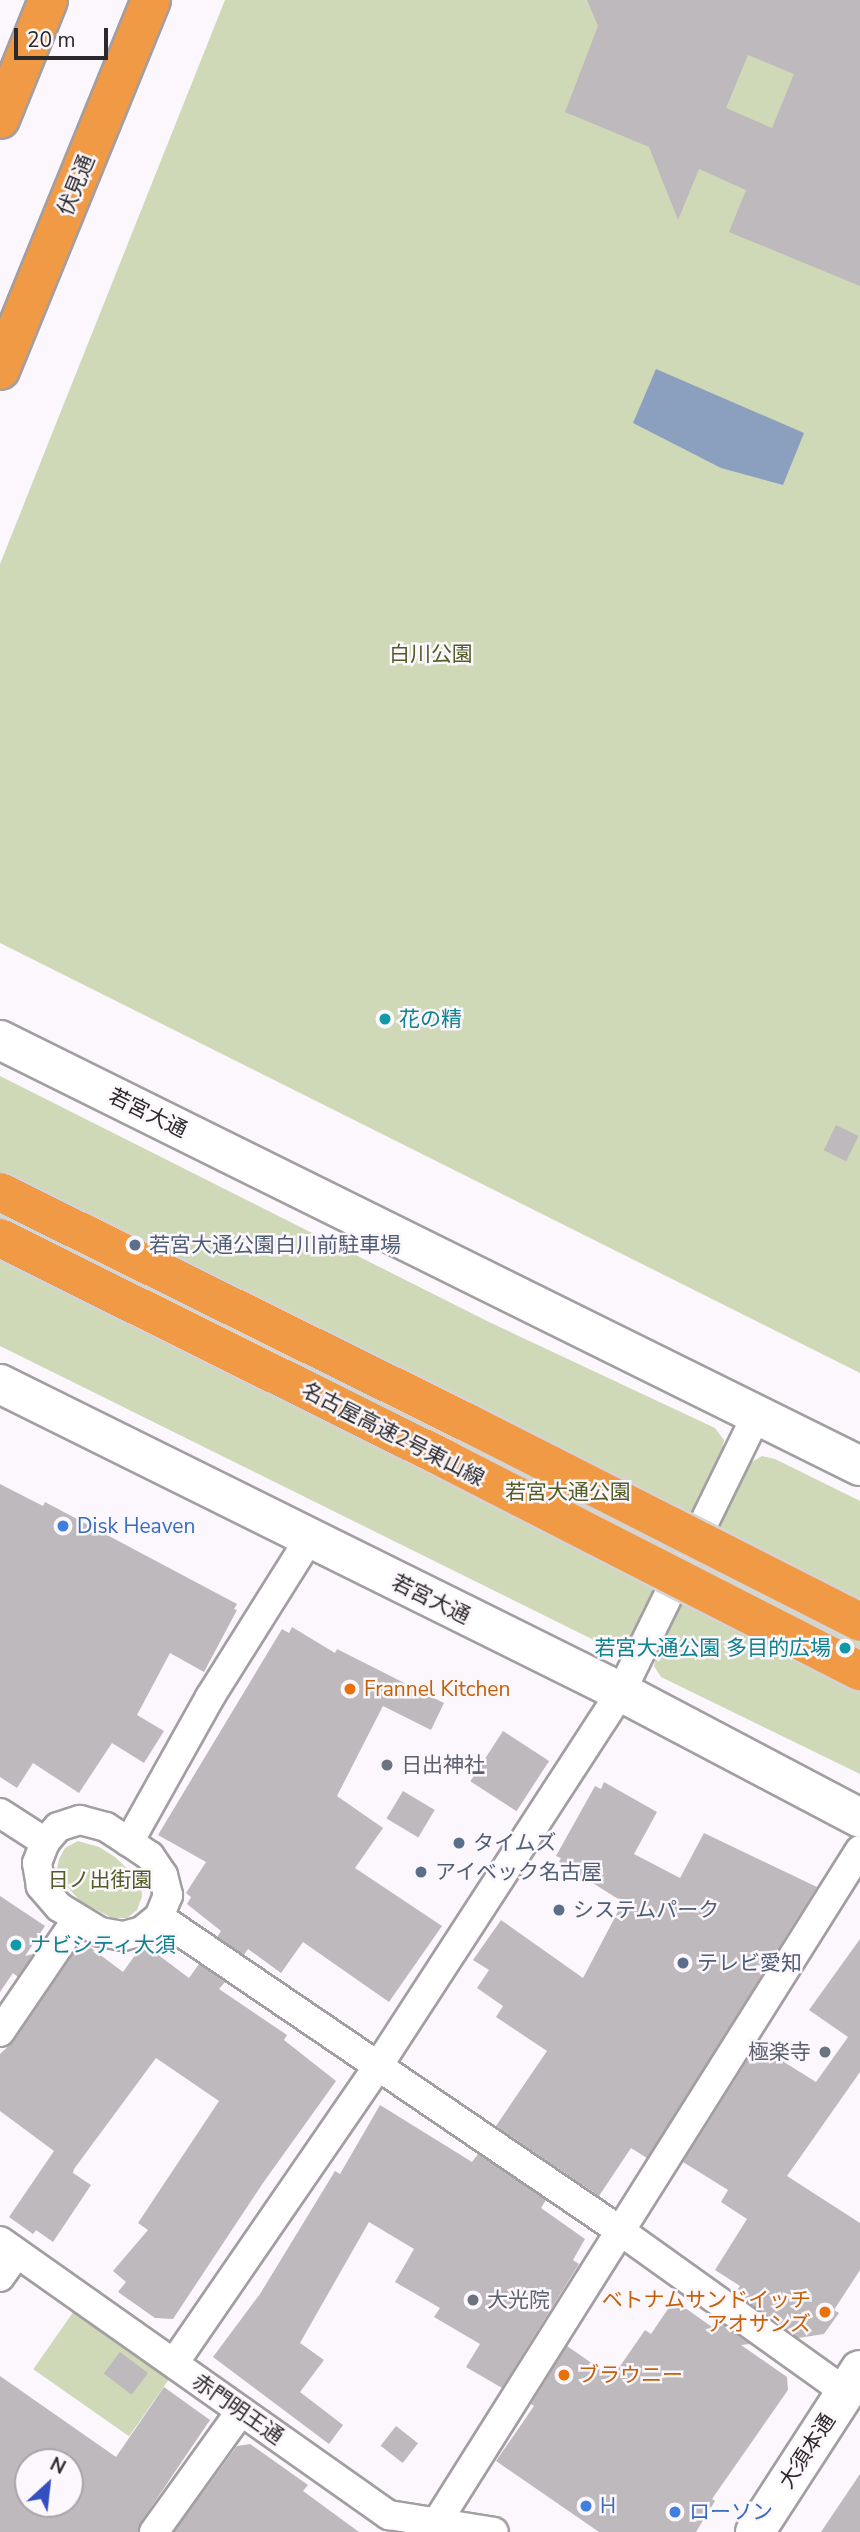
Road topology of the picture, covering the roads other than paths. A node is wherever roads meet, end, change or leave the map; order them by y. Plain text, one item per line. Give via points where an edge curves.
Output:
1 (48, 0) edge
2 (151, 0) edge
3 (0, 119) edge
4 (0, 370) edge
5 (0, 1040) edge
6 (0, 1192) edge
7 (0, 1238) edge
8 (0, 1384) edge
9 (757, 1415) junction
10 (860, 1466) edge
11 (309, 1539) junction
12 (860, 1622) edge
13 (860, 1671) edge
14 (621, 1692) junction
15 (0, 1812) edge
16 (860, 1818) edge
17 (46, 1842) junction
18 (129, 1842) junction
19 (860, 1850) edge
20 (159, 1916) junction
21 (77, 1919) junction
22 (0, 2032) edge
23 (378, 2066) junction
24 (619, 2230) junction
25 (8, 2246) edge
26 (0, 2277) edge
27 (174, 2363) junction
28 (853, 2381) edge
29 (241, 2411) junction
30 (437, 2522) junction
31 (382, 2523) edge
32 (154, 2532) edge
33 (494, 2532) edge
34 (755, 2532) edge

1 - 3 highway
2 - 4 highway, 伏見通
5 - 9 street, 若宮大通
6 - 12 highway, 名古屋高速2号東山線, bridge
7 - 13 highway, 名古屋高速2号東山線, bridge
8 - 11 street, 若宮大通
9 - 10 street, 若宮大通
9 - 14 street
11 - 14 street, 若宮大通
11 - 18 street via 210,1697
14 - 16 street, 若宮大通
14 - 23 street
15 - 17 street
17 - 18 street via 58,1827 80,1820 106,1827
17 - 21 street via 37,1863 41,1886
18 - 20 street via 150,1856 163,1875 168,1895
19 - 24 street
20 - 21 street via 142,1930 123,1936 100,1932
20 - 23 street
21 - 22 street
23 - 24 street
23 - 27 street
24 - 28 street
24 - 30 street
25 - 26 street
25 - 27 street, 赤門明王通
27 - 29 street, 赤門明王通
28 - 34 street, 大須本通
29 - 31 street, 赤門明王通
29 - 32 street
30 - 31 street, 赤門明王通
30 - 33 street, 赤門明王通

